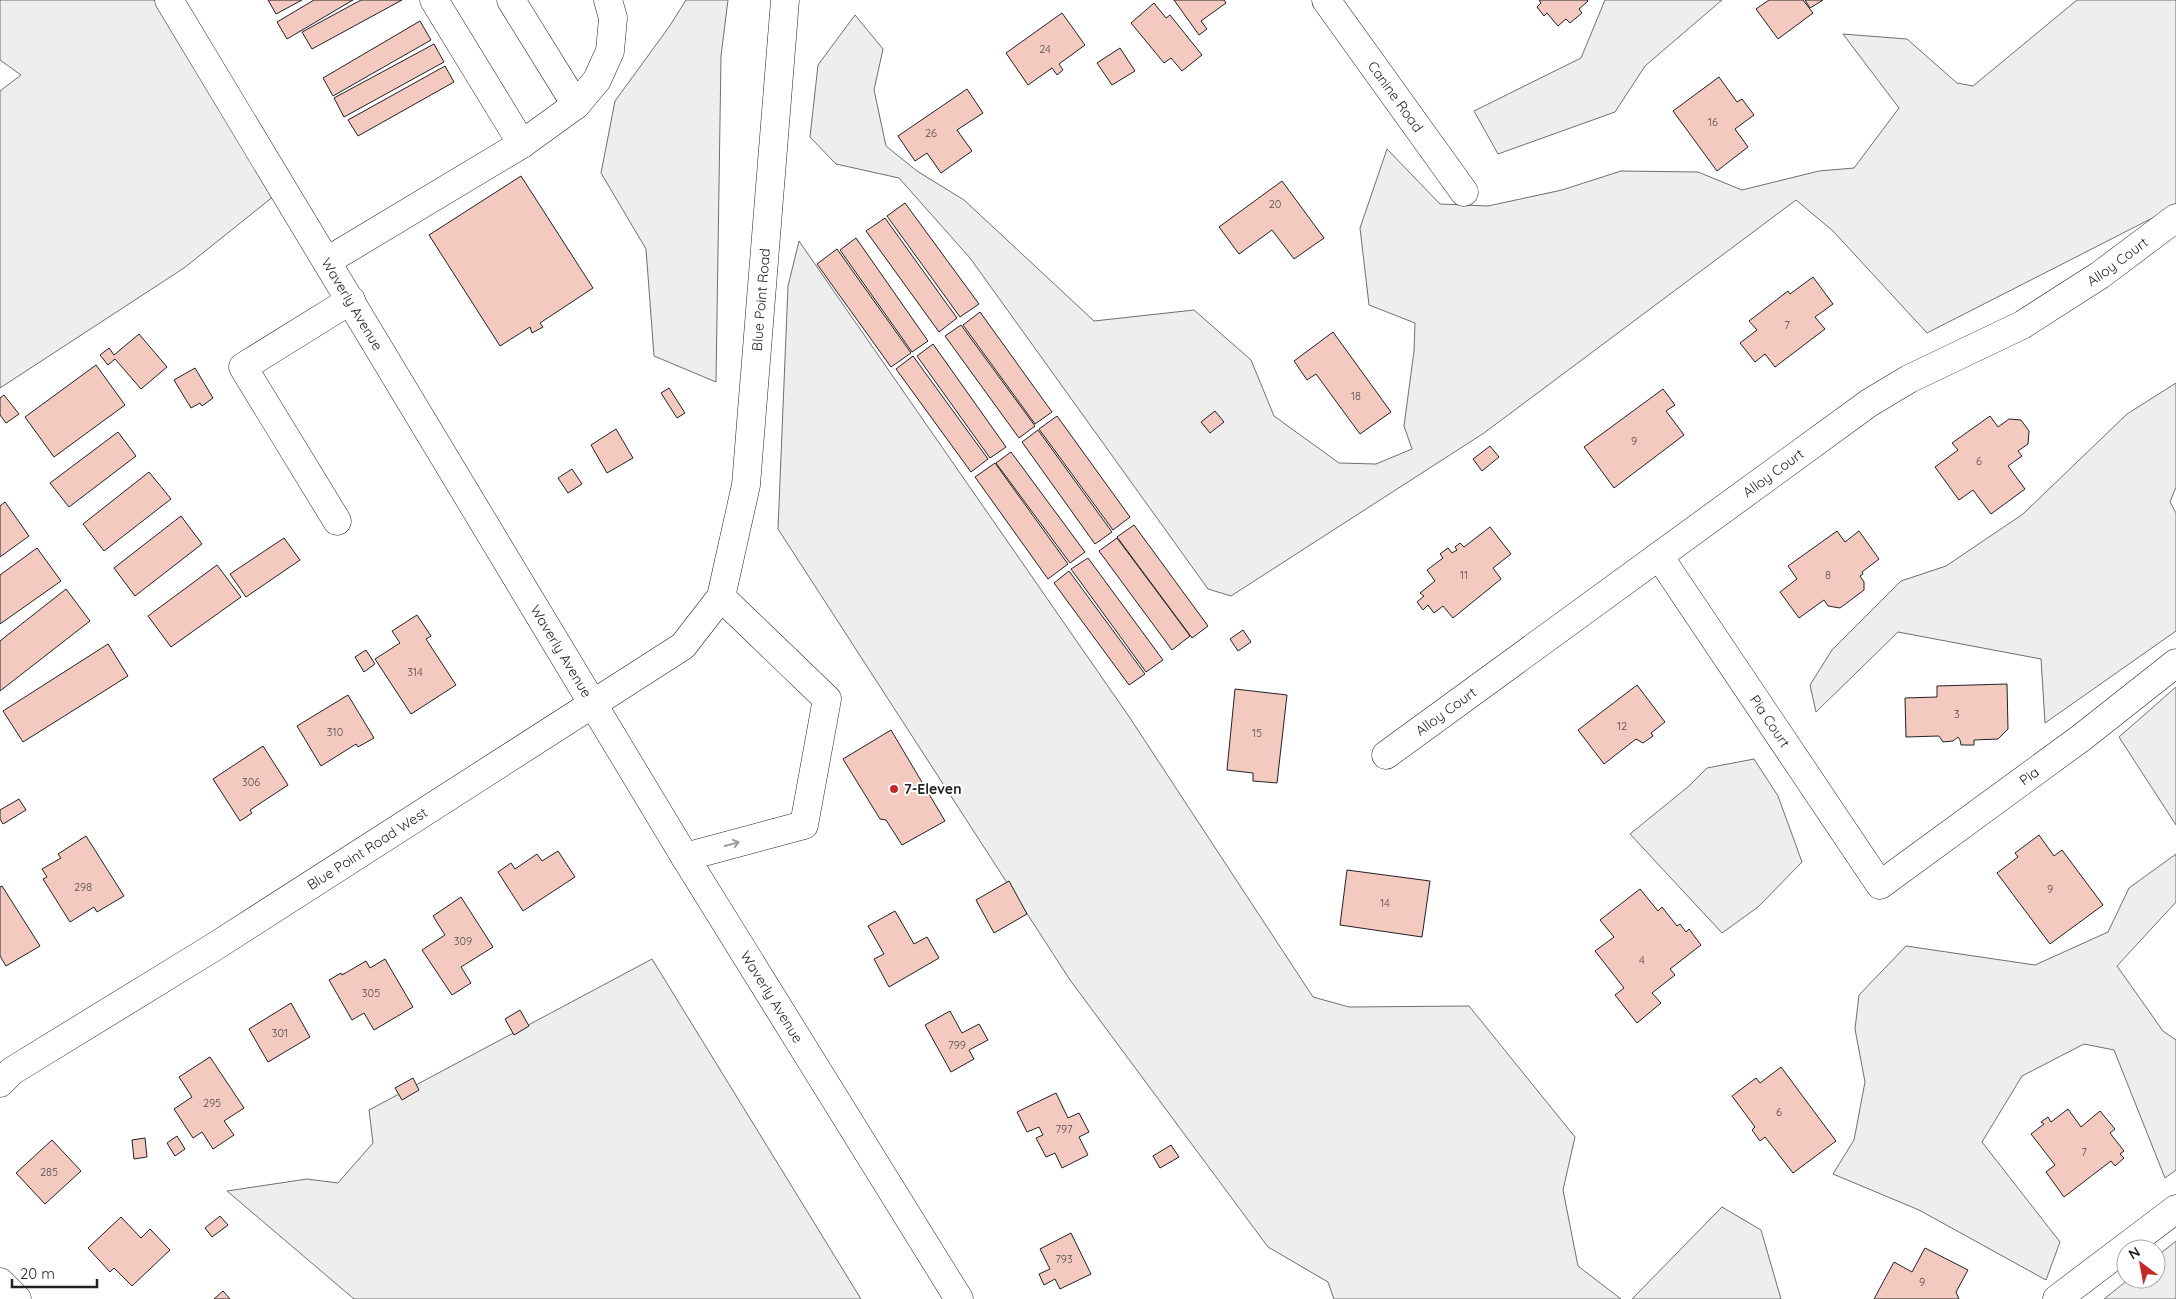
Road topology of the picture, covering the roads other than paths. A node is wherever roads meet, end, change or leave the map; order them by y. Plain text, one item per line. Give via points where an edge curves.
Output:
1 (169, 0) edge
2 (434, 0) edge
3 (511, 0) edge
4 (608, 0) edge
5 (1326, 0) edge
6 (790, 5) edge
7 (576, 105) junction
8 (522, 144) junction
9 (1464, 192) dead end
10 (2176, 218) edge
11 (327, 261) junction
12 (351, 300) junction
13 (337, 521) dead end
14 (1659, 556) junction
15 (721, 598) junction
16 (2176, 664) edge
17 (592, 703) junction
18 (1386, 755) dead end
19 (685, 857) junction
20 (1880, 885) joint
21 (0, 1083) edge
22 (2176, 1209) edge
23 (0, 1282) edge
24 (17, 1299) edge
25 (959, 1299) edge
26 (2056, 1299) edge

1 - 11 street, Waverly Avenue
2 - 8 street
3 - 7 street
4 - 7 street via 613,18 610,51 597,80
5 - 9 street, Canine Road
6 - 15 street, Blue Point Road via 746,485
7 - 8 street
8 - 11 street
10 - 14 street, Alloy Court via 2100,275 2022,325 1909,379 1869,403
11 - 12 street, Waverly Avenue
12 - 13 street via 242,367
12 - 17 street, Waverly Avenue
14 - 18 street, Alloy Court
14 - 20 street, Pia Court
15 - 17 street, Blue Point Road West via 683,646
19 -> 15 street via 804,825 827,699
16 - 20 street, Pia
17 - 19 street, Waverly Avenue
17 - 21 street, Blue Point Road West via 214,947 12,1071
19 - 25 street, Waverly Avenue
22 - 26 street
23 - 24 street

